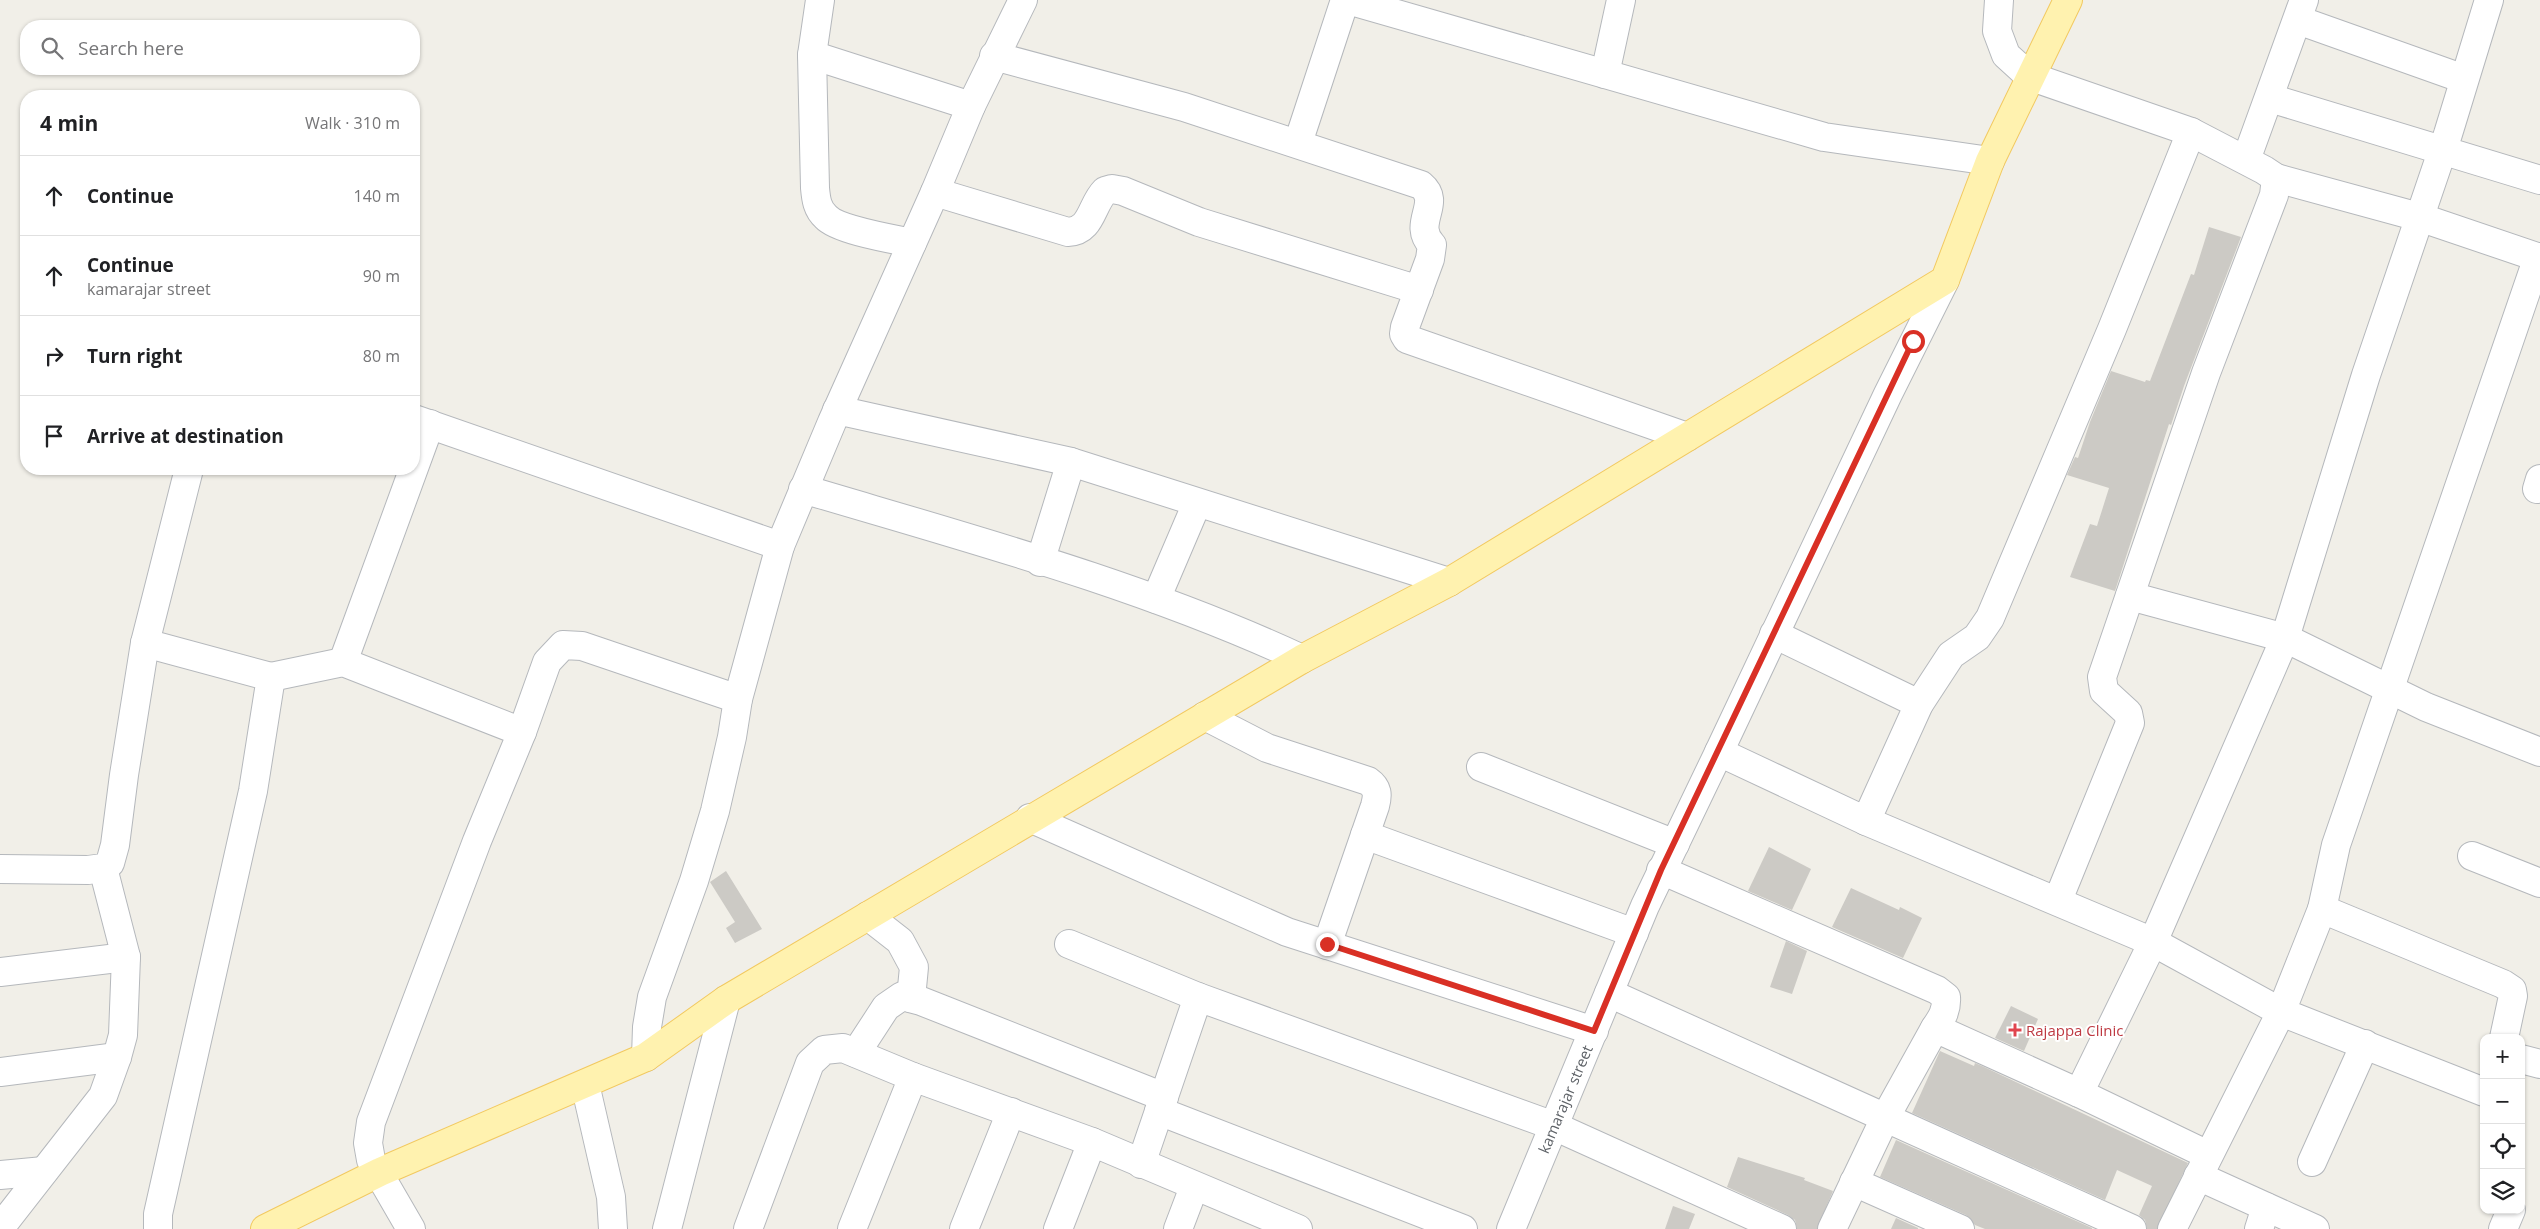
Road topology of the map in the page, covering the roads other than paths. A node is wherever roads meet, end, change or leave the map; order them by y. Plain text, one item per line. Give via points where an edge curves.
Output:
1 (820, 0) edge
2 (1023, 0) edge
3 (1346, 0) edge
4 (1621, 0) edge
5 (1999, 0) edge
6 (2068, 0) edge
7 (2489, 0) edge
8 (2301, 10) edge
9 (812, 55) junction
10 (994, 56) junction
11 (1605, 74) junction
12 (2029, 76) junction
13 (2464, 79) junction
14 (2270, 98) junction
15 (971, 106) junction
16 (2191, 132) junction
17 (1298, 143) junction
18 (2443, 149) junction
19 (2246, 160) junction
20 (1990, 161) junction
21 (2276, 178) junction
22 (2540, 180) edge
23 (935, 192) junction
24 (2420, 217) junction
25 (912, 243) junction
26 (2539, 257) edge
27 (1945, 280) junction
28 (1419, 290) junction
29 (837, 410) junction
30 (422, 422) edge
31 (1687, 437) junction
32 (1071, 462) junction
33 (187, 475) edge
34 (405, 475) edge
35 (803, 489) junction
36 (1197, 503) junction
37 (780, 546) junction
38 (1040, 562) junction
39 (1449, 582) junction
40 (2130, 596) junction
41 (1156, 599) junction
42 (1774, 634) junction
43 (2285, 638) junction
44 (145, 643) junction
45 (1302, 659) junction
46 (344, 662) junction
47 (270, 677) junction
48 (2391, 690) junction
49 (738, 699) junction
50 (1919, 704) junction
51 (1205, 716) junction
52 (522, 732) junction
53 (1719, 752) junction
54 (2540, 752) edge
55 (1481, 767) dead end
56 (1030, 818) junction
57 (1866, 821) junction
58 (1365, 835) junction
59 (1675, 844) junction
60 (2472, 856) dead end
61 (110, 859) junction
62 (0, 868) edge
63 (1661, 870) junction
64 (2540, 883) edge
65 (2058, 900) junction
66 (2322, 909) junction
67 (868, 916) junction
68 (1634, 932) junction
69 (2153, 942) junction
70 (1069, 944) dead end
71 (1327, 944) junction
72 (126, 957) junction
73 (0, 972) edge
74 (1609, 993) junction
75 (1198, 997) junction
76 (911, 998) junction
77 (726, 1000) junction
78 (2281, 1012) junction
79 (1935, 1028) junction
80 (1594, 1031) junction
81 (2505, 1034) edge
82 (2365, 1044) junction
83 (856, 1053) junction
84 (117, 1057) junction
85 (646, 1057) junction
86 (2525, 1060) edge
87 (2540, 1064) edge
88 (0, 1072) edge
89 (913, 1077) junction
90 (585, 1084) junction
91 (2480, 1090) edge
92 (2079, 1093) junction
93 (1161, 1104) junction
94 (1010, 1112) junction
95 (1885, 1118) junction
96 (1554, 1126) junction
97 (1092, 1142) junction
98 (2312, 1162) dead end
99 (1140, 1164) junction
100 (2203, 1166) junction
101 (44, 1171) junction
102 (380, 1172) junction
103 (0, 1175) edge
104 (1854, 1182) junction
105 (1194, 1187) junction
106 (2509, 1214) edge
107 (2263, 1218) edge
108 (279, 1226) edge
109 (0, 1228) edge
110 (1292, 1228) edge
111 (158, 1229) edge
112 (411, 1229) edge
113 (613, 1229) edge
114 (667, 1229) edge
115 (748, 1229) edge
116 (852, 1229) edge
117 (964, 1229) edge
118 (1058, 1229) edge
119 (1178, 1229) edge
120 (1463, 1229) edge
121 (1511, 1229) edge
122 (1782, 1229) edge
123 (1832, 1229) edge
124 (1960, 1229) edge
125 (2132, 1229) edge
126 (2172, 1229) edge
127 (2315, 1229) edge
128 (2503, 1229) edge

1 - 9 street
2 - 10 street
3 - 11 street
3 - 17 street
4 - 11 street
5 - 12 street via 1998,31 2006,55
6 - 12 main road
7 - 13 street
8 - 13 street
8 - 14 street
9 - 15 street
9 - 25 street via 817,205 826,218 840,226
10 - 15 street
10 - 17 street via 1184,107
11 - 20 street via 1824,137
12 - 16 street
12 - 20 main road
13 - 18 street
14 - 18 street
14 - 19 street
15 - 23 street
16 - 19 street
16 - 50 street via 1990,618 1977,637 1951,655
17 - 28 street via 1421,185 1428,192 1430,199 1423,228 1425,238 1432,245
18 - 22 street
18 - 24 street
19 - 21 street
20 - 27 main road
21 - 24 street
21 - 40 street via 2274,195 2206,373
23 - 25 street
23 - 28 street via 1068,232 1085,227 1105,191 1123,191 1199,222
24 - 26 street
24 - 43 street via 2366,375
25 - 29 street
26 - 48 street
27 - 31 main road
27 - 42 street, kamarajar street
28 - 31 street via 1405,327 1407,339
29 - 32 street
29 - 35 street
30 - 37 street
31 - 39 main road
32 - 36 street
32 - 38 street
33 - 44 street
34 - 46 street
35 - 37 street
35 - 38 street
36 - 39 street
36 - 41 street
37 - 49 street
38 - 41 street
39 - 45 main road
40 - 43 street
40 - 65 street via 2102,683 2104,691 2128,713 2130,723
41 - 45 street via 1241,630
42 - 50 street
42 - 53 street, kamarajar street
43 - 48 street
43 - 69 street
44 - 47 street
44 - 61 street
45 - 51 main road
46 - 47 street
46 - 52 street
47 - 111 street via 253,790 158,1214
48 - 54 street
48 - 66 street via 2336,845
49 - 52 street via 582,646 563,645 547,662
49 - 85 street via 715,811 694,881 652,997
50 - 57 street
51 - 56 main road
51 - 58 street via 1266,748 1374,785 1378,796
52 - 102 street via 477,841 371,1122 368,1143 371,1160
53 - 57 street
53 - 59 street, kamarajar street
55 - 59 street
56 - 67 main road
56 - 71 street via 1287,932
57 - 65 street
58 - 68 street
58 - 71 street
59 - 63 street, kamarajar street
60 - 64 street
61 - 62 street via 88,870
61 - 72 street
63 - 68 street, kamarajar street
63 - 79 street via 1937,990 1946,997 1947,1005
65 - 69 street
66 - 78 street
66 - 81 street via 2512,990
67 - 76 street via 900,940 914,967
67 - 77 main road
68 - 74 street, kamarajar street
69 - 78 street
69 - 92 street
70 - 75 street
71 - 80 street
72 - 73 street
72 - 84 street via 123,1035
74 - 80 street, kamarajar street
74 - 95 street
75 - 93 street
75 - 96 street
76 - 83 street via 902,996 886,1006
76 - 93 street
77 - 85 main road
77 - 114 street
78 - 82 street
78 - 100 street
79 - 92 street
79 - 95 street
80 - 96 street, kamarajar street
82 - 91 street
82 - 98 street
83 - 89 street
83 - 115 street via 843,1048 824,1050 810,1062
84 - 88 street
84 - 101 street via 103,1096
85 - 90 main road
86 - 87 street
89 - 94 street
89 - 116 street
90 - 102 main road
90 - 113 street via 612,1197
92 - 100 street
93 - 99 street
93 - 120 street
94 - 97 street
94 - 117 street
95 - 104 street
95 - 125 street
96 - 121 street, kamarajar street
96 - 122 street
97 - 99 street
97 - 118 street
99 - 105 street
100 - 107 street
100 - 126 street
101 - 103 street
101 - 109 street
102 - 108 main road
102 - 112 street
104 - 123 street
104 - 124 street
105 - 110 street
105 - 119 street
106 - 128 street
107 - 127 street

